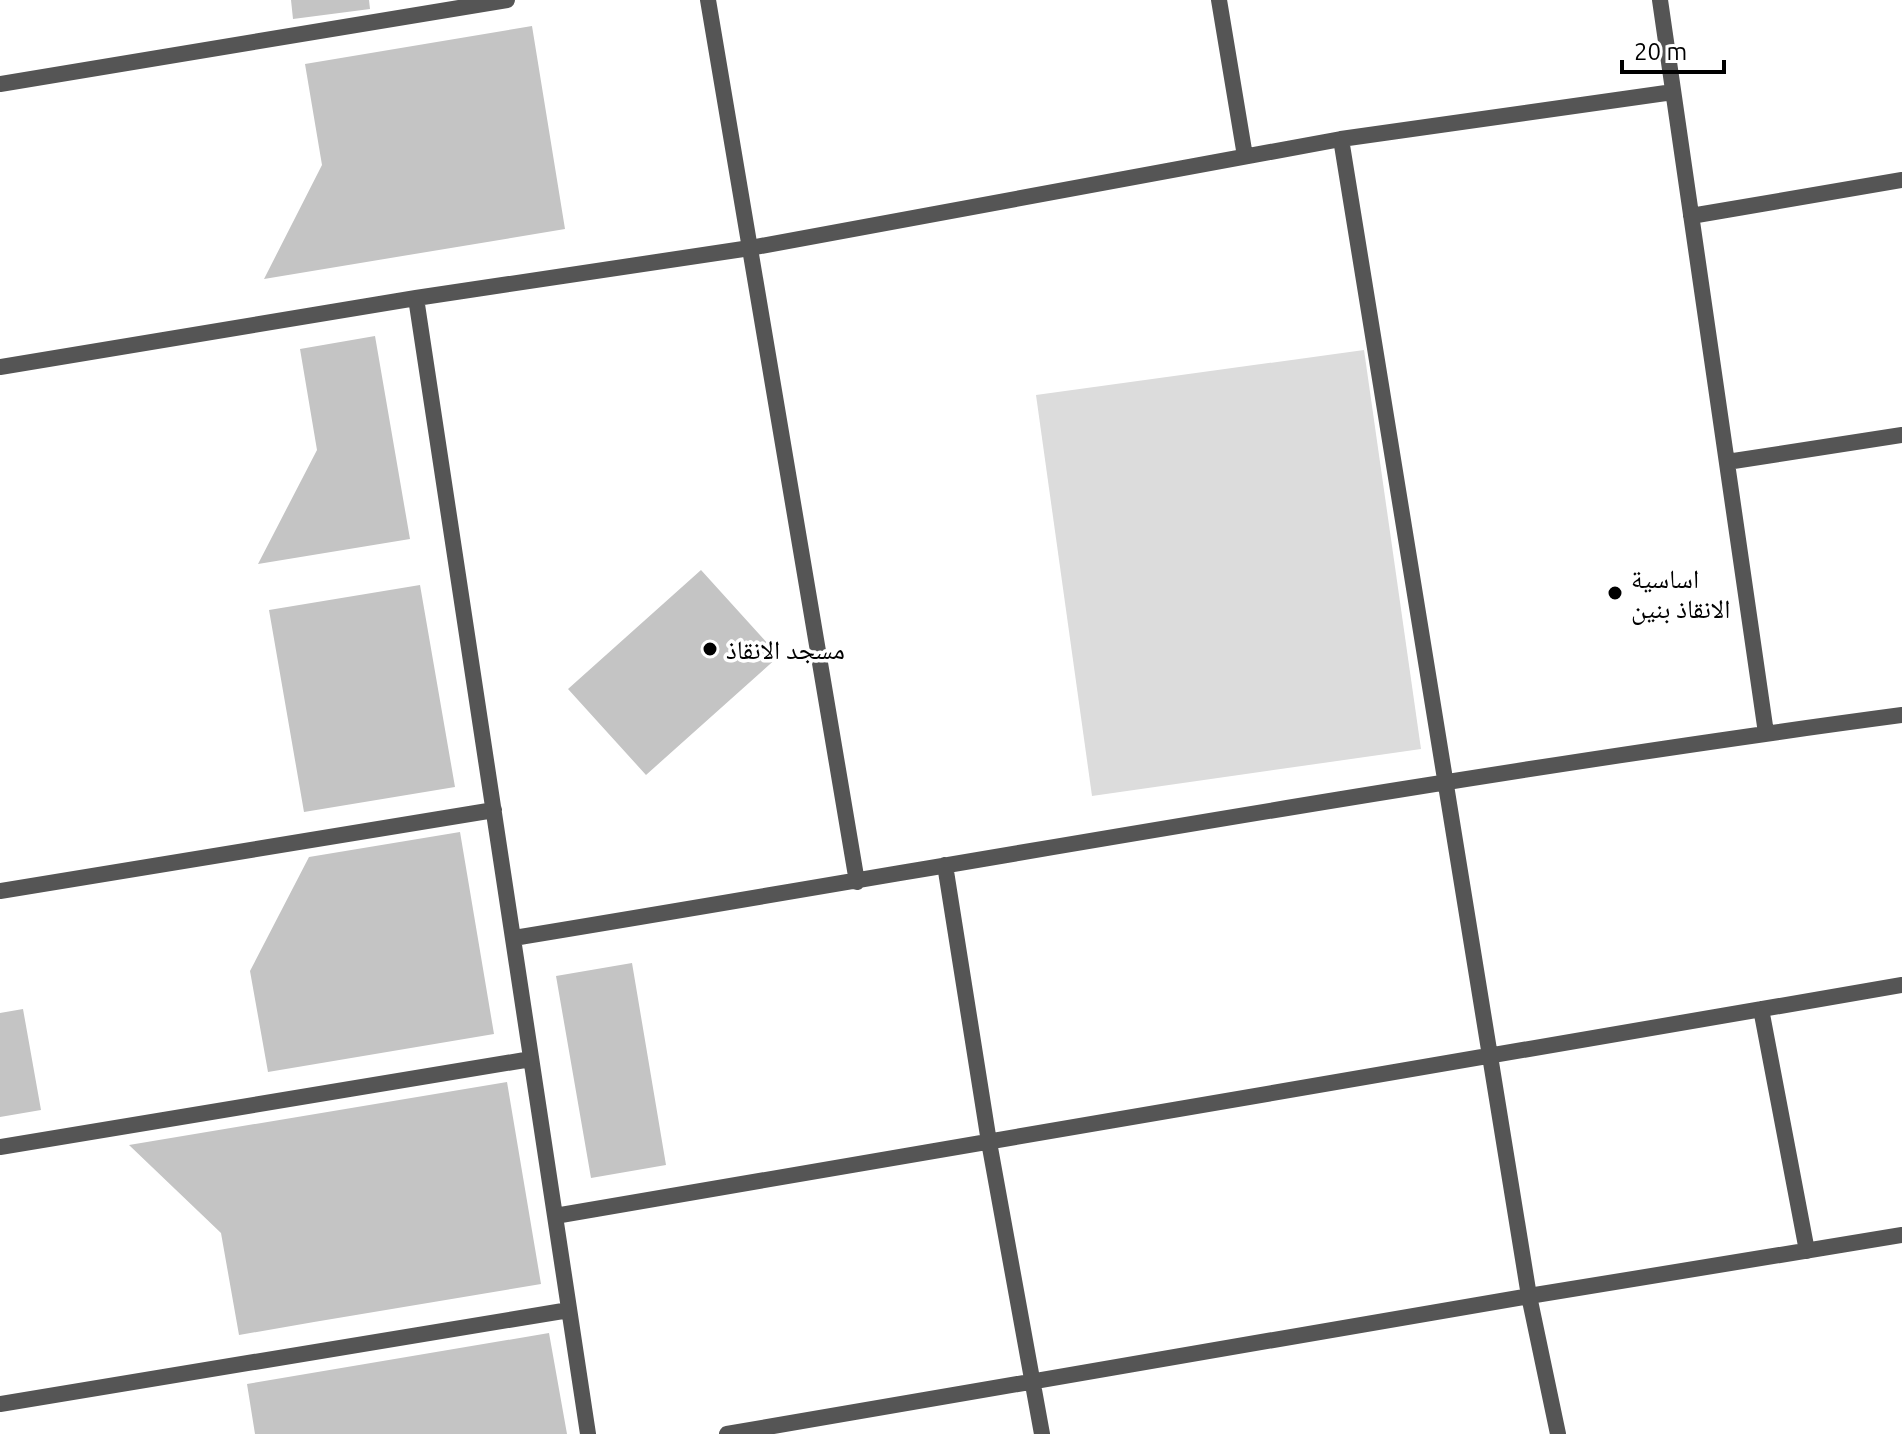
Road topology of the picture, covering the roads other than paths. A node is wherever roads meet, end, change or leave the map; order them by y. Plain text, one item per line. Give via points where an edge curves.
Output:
1 (507, 0) edge
2 (708, 0) edge
3 (1219, 0) edge
4 (1660, 0) edge
5 (0, 84) edge
6 (1673, 92) junction
7 (1341, 139) junction
8 (1245, 156) junction
9 (1902, 180) edge
10 (1691, 216) junction
11 (750, 248) junction
12 (416, 298) junction
13 (0, 367) edge
14 (1902, 435) edge
15 (1727, 462) junction
16 (1902, 715) edge
17 (1766, 733) junction
18 (1444, 783) junction
19 (494, 810) junction
20 (945, 865) junction
21 (857, 882) junction
22 (0, 891) edge
23 (514, 938) junction
24 (1902, 985) edge
25 (1761, 1009) junction
26 (1492, 1055) junction
27 (531, 1059) junction
28 (989, 1142) junction
29 (0, 1147) edge
30 (555, 1216) junction
31 (1902, 1235) edge
32 (1807, 1251) junction
33 (1529, 1296) junction
34 (569, 1310) junction
35 (1032, 1383) junction
36 (0, 1404) edge
37 (588, 1434) edge
38 (727, 1434) edge
39 (1042, 1434) edge
40 (1558, 1434) edge

1 - 5 street
2 - 11 street
3 - 8 street
4 - 6 street
6 - 7 street
6 - 10 street
7 - 8 street
7 - 18 street
8 - 11 street
9 - 10 street
10 - 15 street
11 - 12 street
11 - 21 street
12 - 13 street
12 - 19 street
14 - 15 street
15 - 17 street
16 - 17 street
17 - 18 street
18 - 20 street
18 - 26 street
19 - 22 street
19 - 23 street
20 - 21 street
20 - 28 street
21 - 23 street
23 - 27 street
24 - 25 street
25 - 26 street
25 - 32 street
26 - 28 street
26 - 33 street
27 - 29 street
27 - 30 street
28 - 30 street
28 - 35 street
30 - 34 street
31 - 32 street
32 - 33 street
33 - 35 street
33 - 40 street
34 - 36 street
34 - 37 street
35 - 38 street
35 - 39 street

